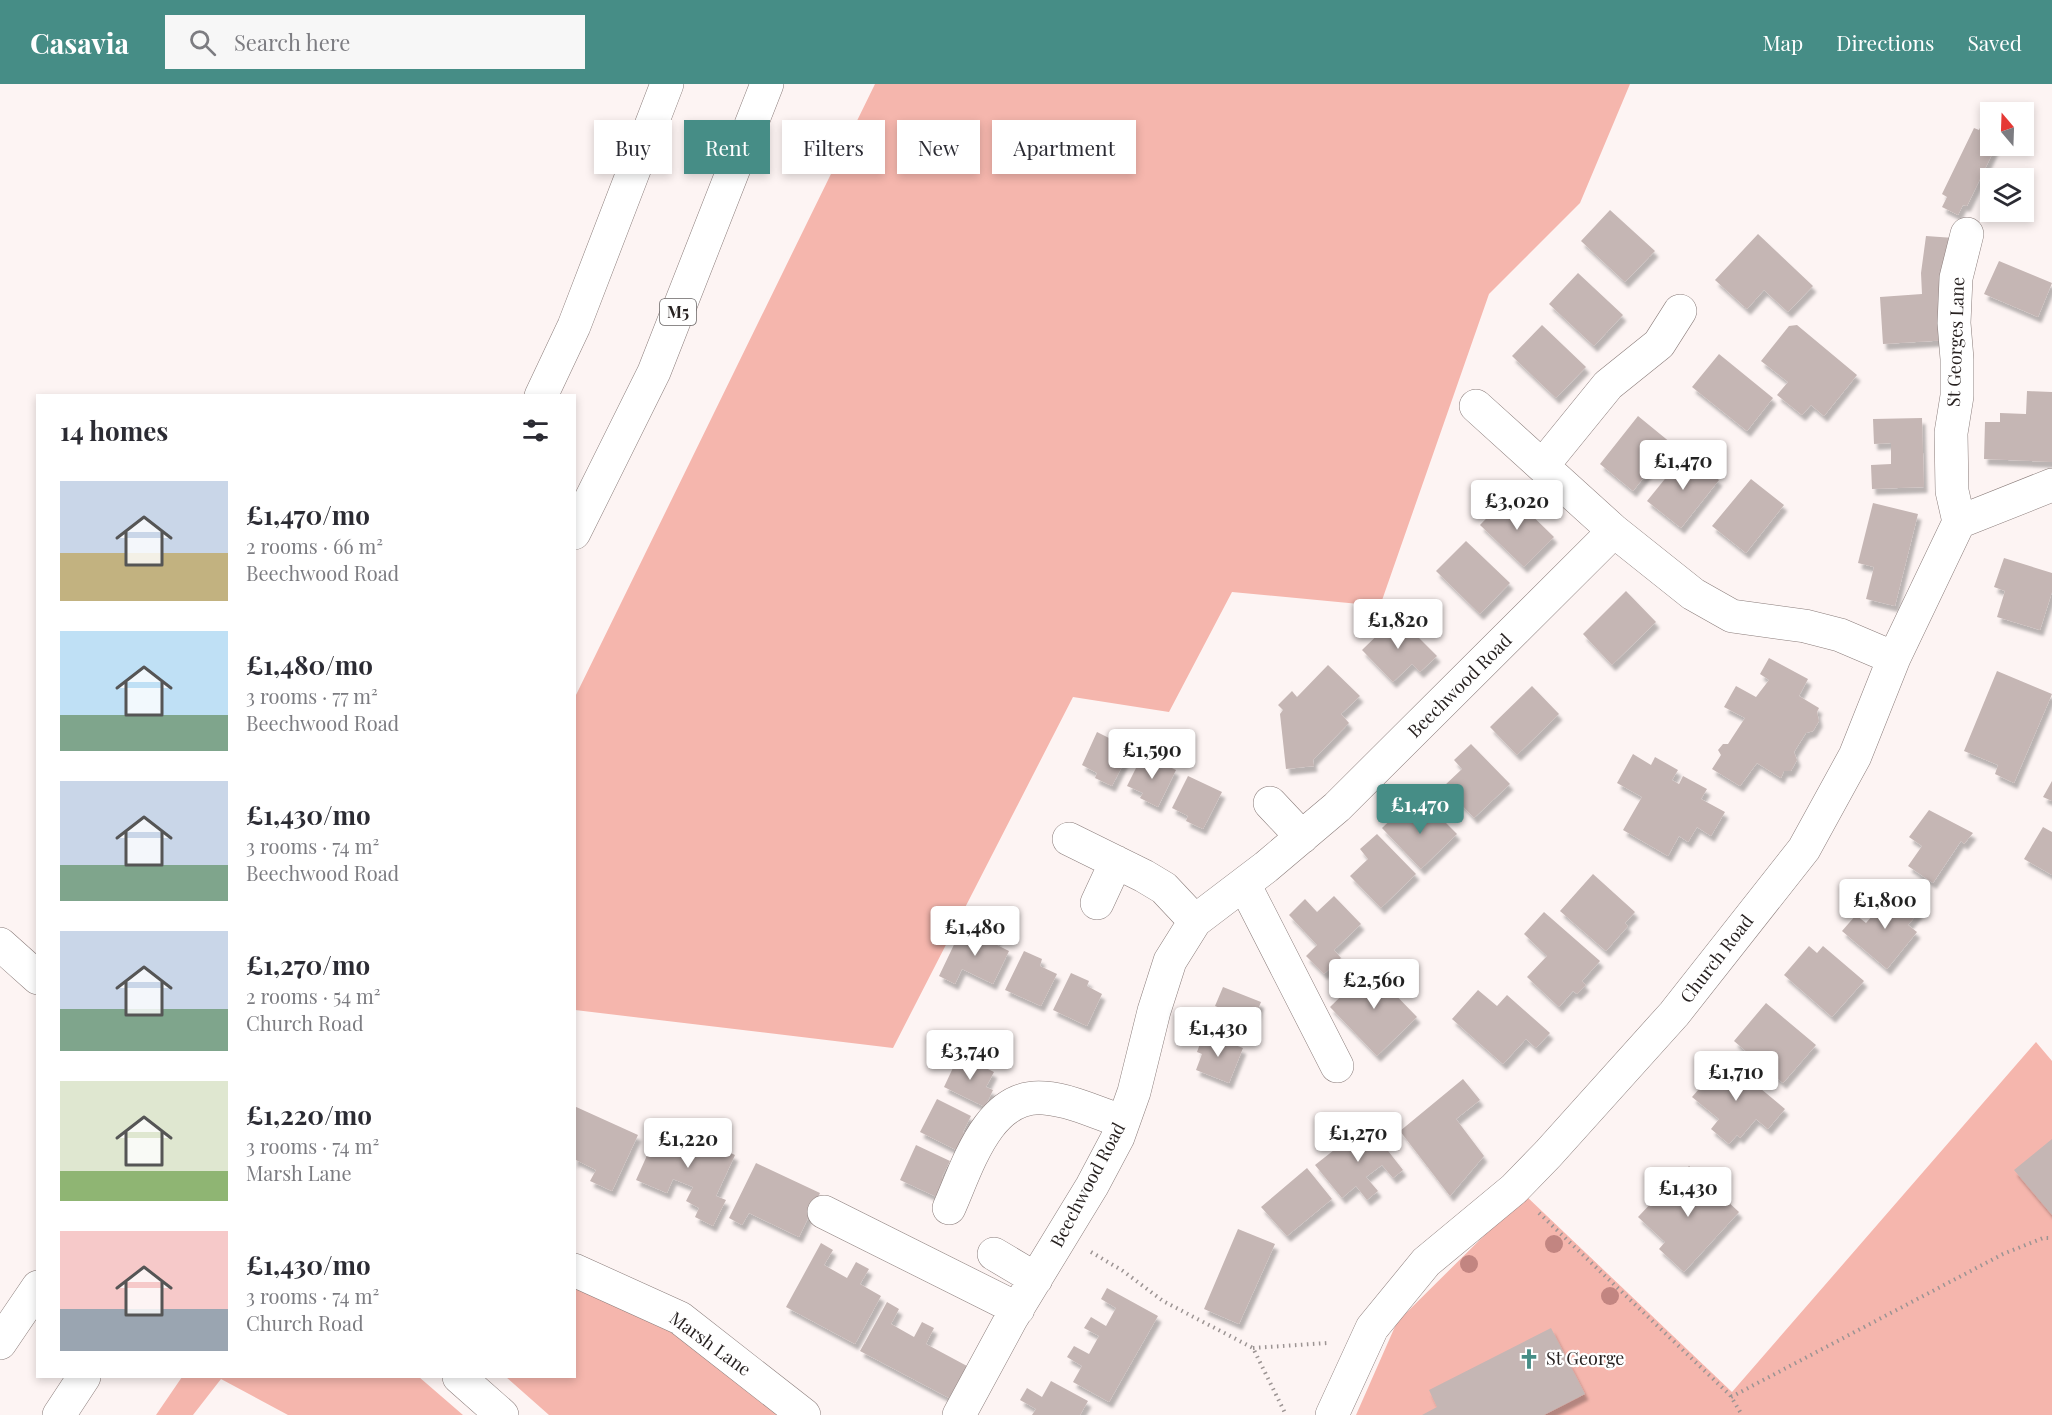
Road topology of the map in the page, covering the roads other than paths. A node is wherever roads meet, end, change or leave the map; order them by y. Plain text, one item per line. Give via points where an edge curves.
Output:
1 (667, 84) edge
2 (767, 84) edge
3 (1967, 234) dead end
4 (1680, 311) dead end
5 (542, 394) edge
6 (1476, 406) dead end
7 (1543, 465) junction
8 (2052, 485) edge
9 (1959, 522) junction
10 (576, 528) edge
11 (1614, 531) junction
12 (1894, 658) junction
13 (1270, 802) dead end
14 (1302, 837) junction
15 (1069, 839) dead end
16 (1116, 862) junction
17 (1244, 884) junction
18 (1097, 903) dead end
19 (1195, 921) junction
20 (0, 944) edge
21 (36, 976) edge
22 (1337, 1066) dead end
23 (1123, 1122) junction
24 (949, 1209) dead end
25 (824, 1212) dead end
26 (994, 1254) dead end
27 (36, 1269) edge
28 (576, 1271) edge
29 (1036, 1279) junction
30 (36, 1290) edge
31 (0, 1312) edge
32 (1015, 1314) junction
33 (0, 1343) edge
34 (83, 1378) edge
35 (460, 1378) edge
36 (60, 1415) edge
37 (502, 1415) edge
38 (804, 1415) edge
39 (959, 1415) edge
40 (1332, 1415) edge

1 - 5 main road via 574,326
2 - 10 main road, M5 via 654,372
3 - 9 main road, St Georges Lane via 1956,278 1954,323 1957,396 1951,433 1952,491
4 - 7 main road via 1659,344 1608,385
6 - 7 main road
7 - 11 main road
8 - 9 main road
9 - 12 main road, Church Road
11 - 12 main road via 1693,594 1732,616 1840,635
11 - 14 main road, Beechwood Road via 1424,722
12 - 40 main road, Church Road via 1856,756 1804,849 1674,1014 1556,1146 1514,1189 1426,1262 1372,1328
13 - 14 main road
14 - 17 main road, Beechwood Road
15 - 16 main road
16 - 18 main road
16 - 19 main road via 1164,888
17 - 19 main road, Beechwood Road
17 - 22 main road
19 - 23 main road, Beechwood Road via 1170,961
20 - 21 main road
23 - 24 main road via 1042,1097 1007,1107 981,1138
23 - 29 main road, Beechwood Road via 1092,1186
25 - 32 main road
26 - 29 main road
27 - 31 main road
28 - 38 main road, Marsh Lane via 680,1318
29 - 32 main road, Beechwood Road
30 - 33 main road
32 - 39 main road, Beechwood Road
34 - 36 main road
35 - 37 main road

